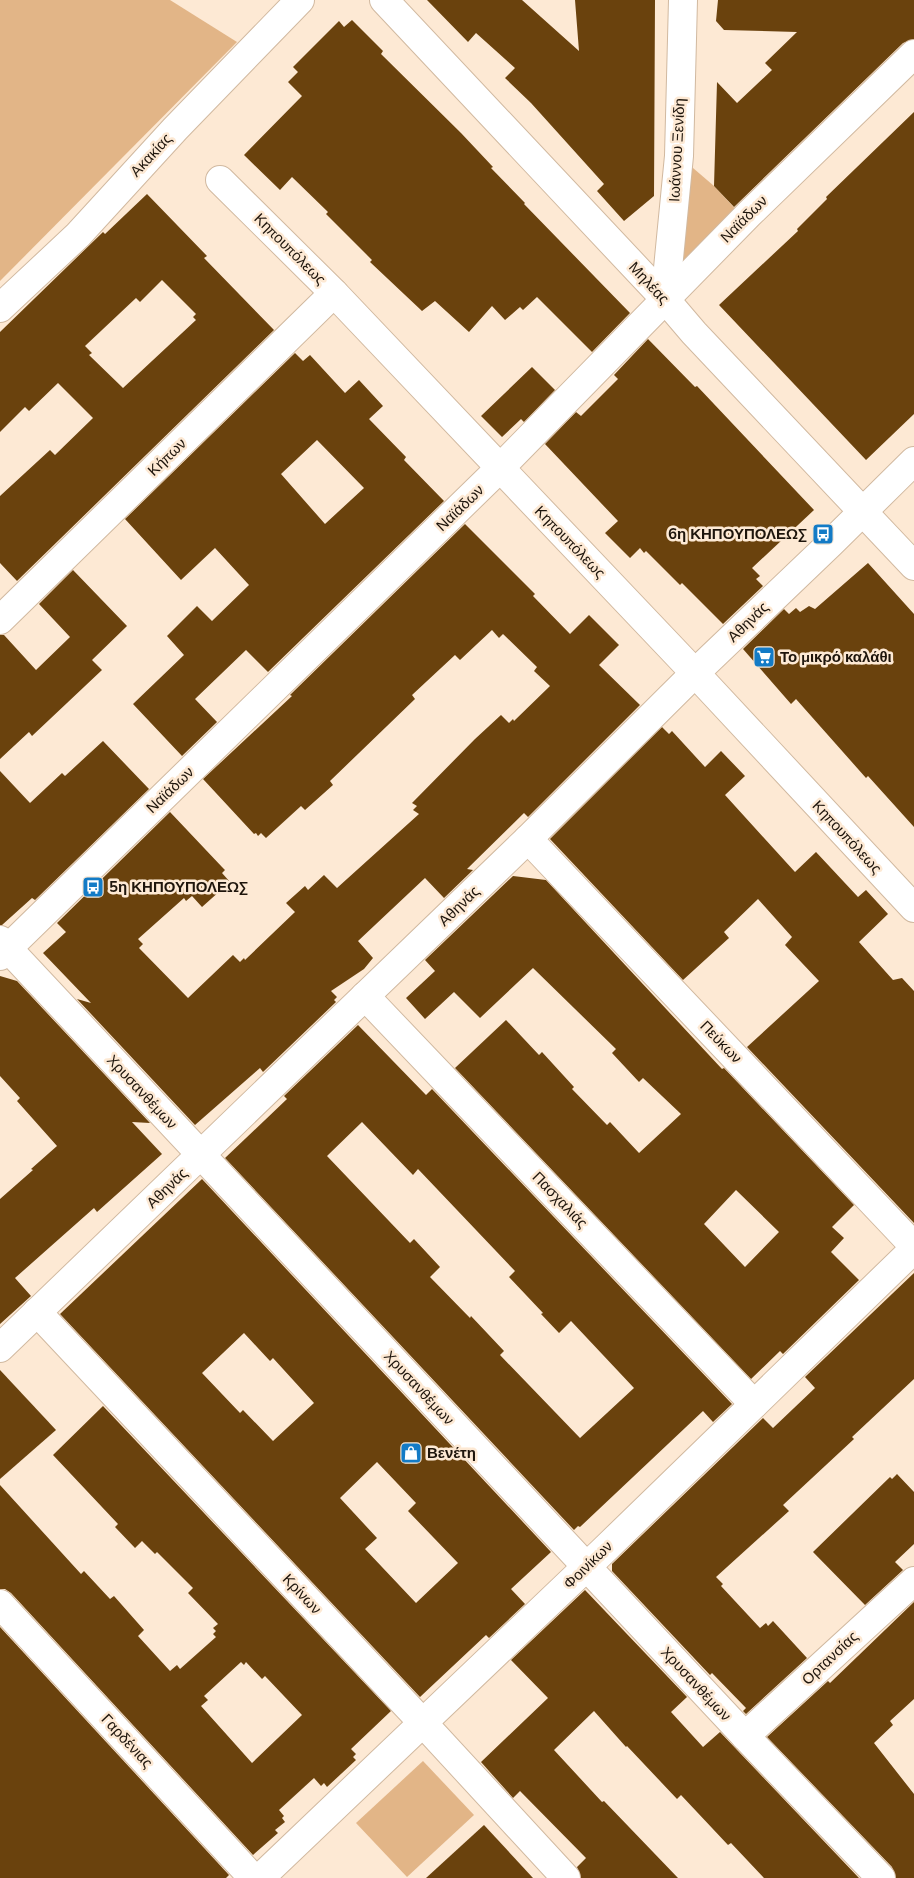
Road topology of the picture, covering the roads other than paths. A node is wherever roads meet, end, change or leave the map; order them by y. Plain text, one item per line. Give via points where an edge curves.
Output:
1 (300, 0) edge
2 (384, 0) edge
3 (683, 0) edge
4 (914, 54) edge
5 (220, 180) dead end
6 (334, 293) junction
7 (665, 299) junction
8 (0, 308) edge
9 (914, 461) edge
10 (500, 468) junction
11 (863, 512) junction
12 (914, 566) edge
13 (0, 620) edge
14 (695, 673) junction
15 (528, 839) junction
16 (914, 908) edge
17 (3, 948) edge
18 (365, 996) junction
19 (201, 1156) junction
20 (914, 1247) edge
21 (37, 1312) junction
22 (0, 1348) edge
23 (754, 1404) junction
24 (586, 1566) junction
25 (914, 1581) edge
26 (0, 1604) edge
27 (423, 1722) junction
28 (745, 1736) junction
29 (253, 1878) edge
30 (260, 1878) edge
31 (566, 1878) edge
32 (881, 1878) edge

1 - 8 street, Ακακίας via 78,235
2 - 7 street, Μηλέας
3 - 7 street, Ιωάννου Ξενίδη via 679,156
4 - 7 street, Ναϊάδων
5 - 6 street, Κηπουπόλεως
6 - 10 street, Κηπουπόλεως
6 - 13 street, Κήπων
7 - 10 street, Ναϊάδων
7 - 11 street, Μηλέας
9 - 11 street, Αθηνάς
10 - 14 street, Κηπουπόλεως
10 - 17 street, Ναϊάδων
11 - 12 street, Μηλέας
11 - 14 street, Αθηνάς
14 - 15 street, Αθηνάς
14 - 16 street, Κηπουπόλεως
15 - 18 street, Αθηνάς
15 - 20 street, Πεύκων
17 - 19 street, Χρυσανθέμων
18 - 19 street, Αθηνάς
18 - 23 street, Πασχαλιάς
19 - 21 street, Αθηνάς
19 - 24 street, Χρυσανθέμων
20 - 23 street, Φοινίκων
21 - 22 street, Αθηνάς
21 - 27 street, Κρίνων
23 - 24 street, Φοινίκων
24 - 27 street, Φοινίκων
24 - 28 street, Χρυσανθέμων
25 - 28 street, Ορτανσίας
26 - 29 street, Γαρδένιας
27 - 30 street, Φοινίκων
27 - 31 street, Κρίνων
28 - 32 street, Χρυσανθέμων

